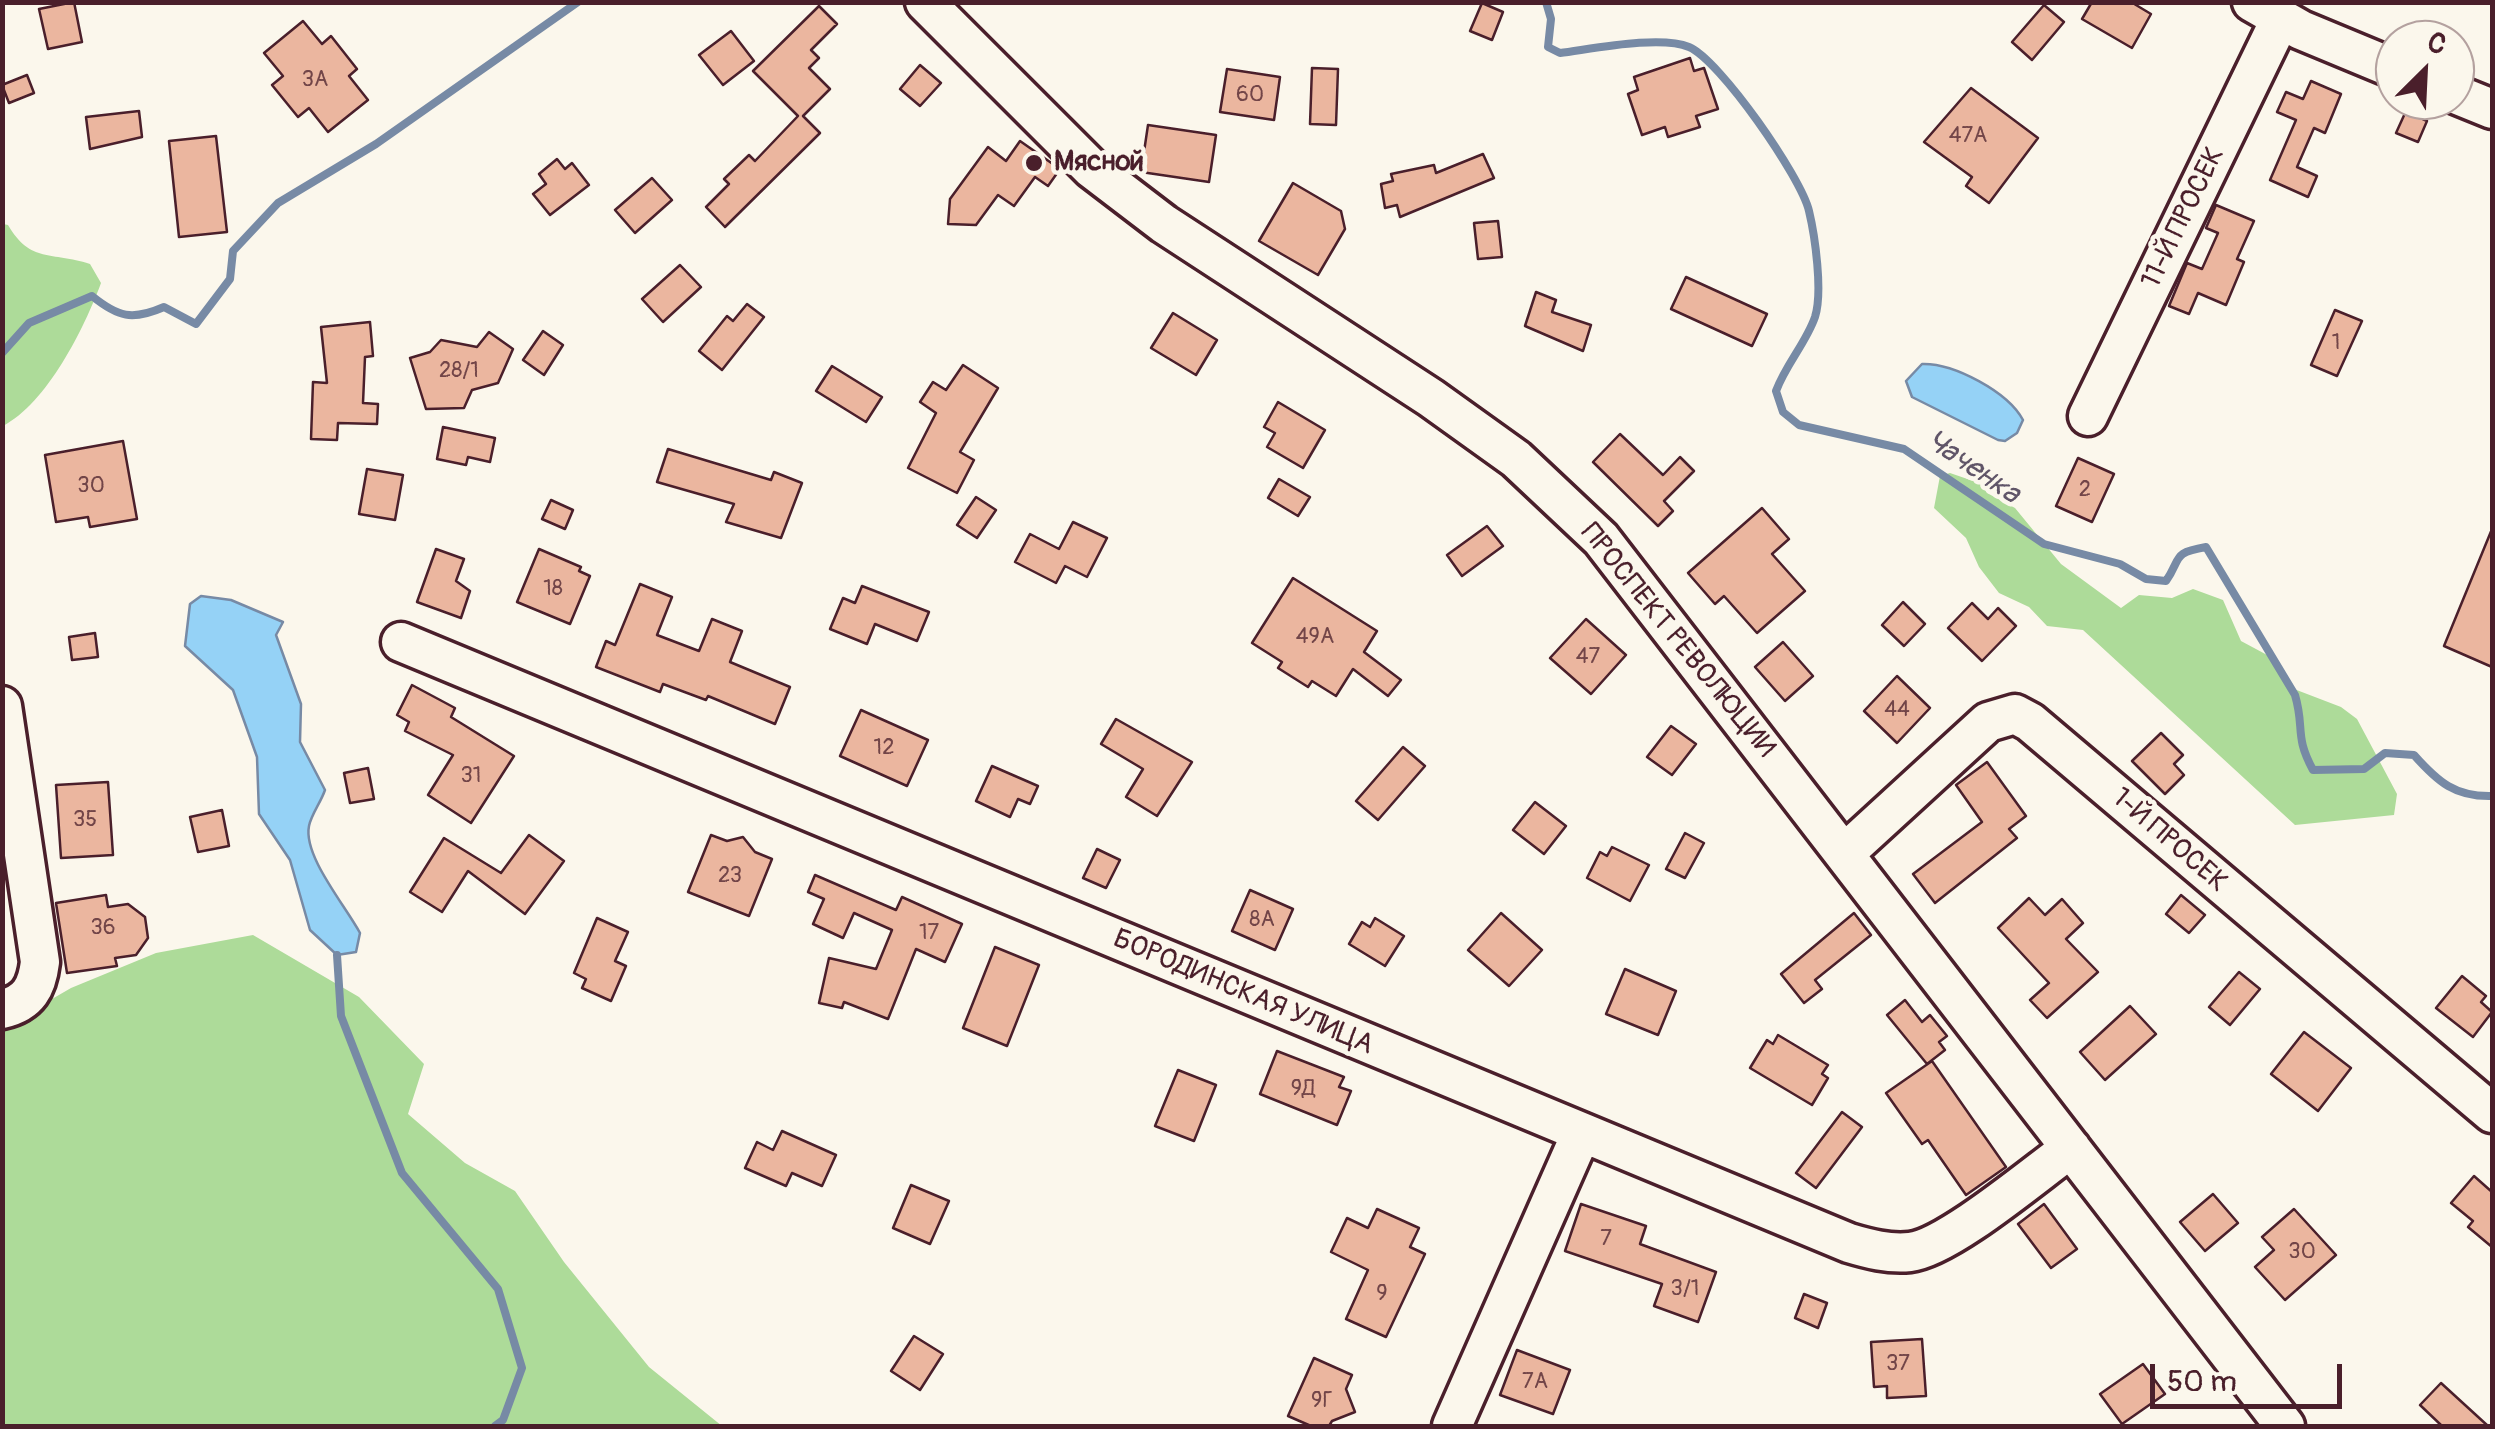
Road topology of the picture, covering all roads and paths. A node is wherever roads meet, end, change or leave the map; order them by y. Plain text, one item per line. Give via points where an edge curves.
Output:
1 (925, 2) edge
2 (2266, 12) edge
3 (2375, 60) edge
4 (2088, 416) dead end
5 (401, 642) dead end
6 (2, 706) edge
7 (1845, 852) junction
8 (2, 1009) edge
9 (2492, 1113) edge
10 (1580, 1134) junction
11 (2072, 1148) junction
12 (1452, 1426) edge
13 (2286, 1426) edge

1 - 7 street, ПРОСПЕКТ РЕВОЛЮЦИИ via 1092,170 1516,459 1600,539
2 - 3 street
2 - 4 street, 11-Й ПРОСЕК
5 - 10 street, БОРОДИНСКАЯ УЛИЦА
6 - 8 street via 40,962 29,997
7 - 9 street, 1-Й ПРОСЕК via 1988,722 2015,714
7 - 11 street, ПРОСПЕКТ РЕВОЛЮЦИИ
10 - 11 street, БОРОДИНСКАЯ УЛИЦА via 1882,1252 1914,1252 1941,1241
10 - 12 street
11 - 13 street, ПРОСПЕКТ РЕВОЛЮЦИИ

